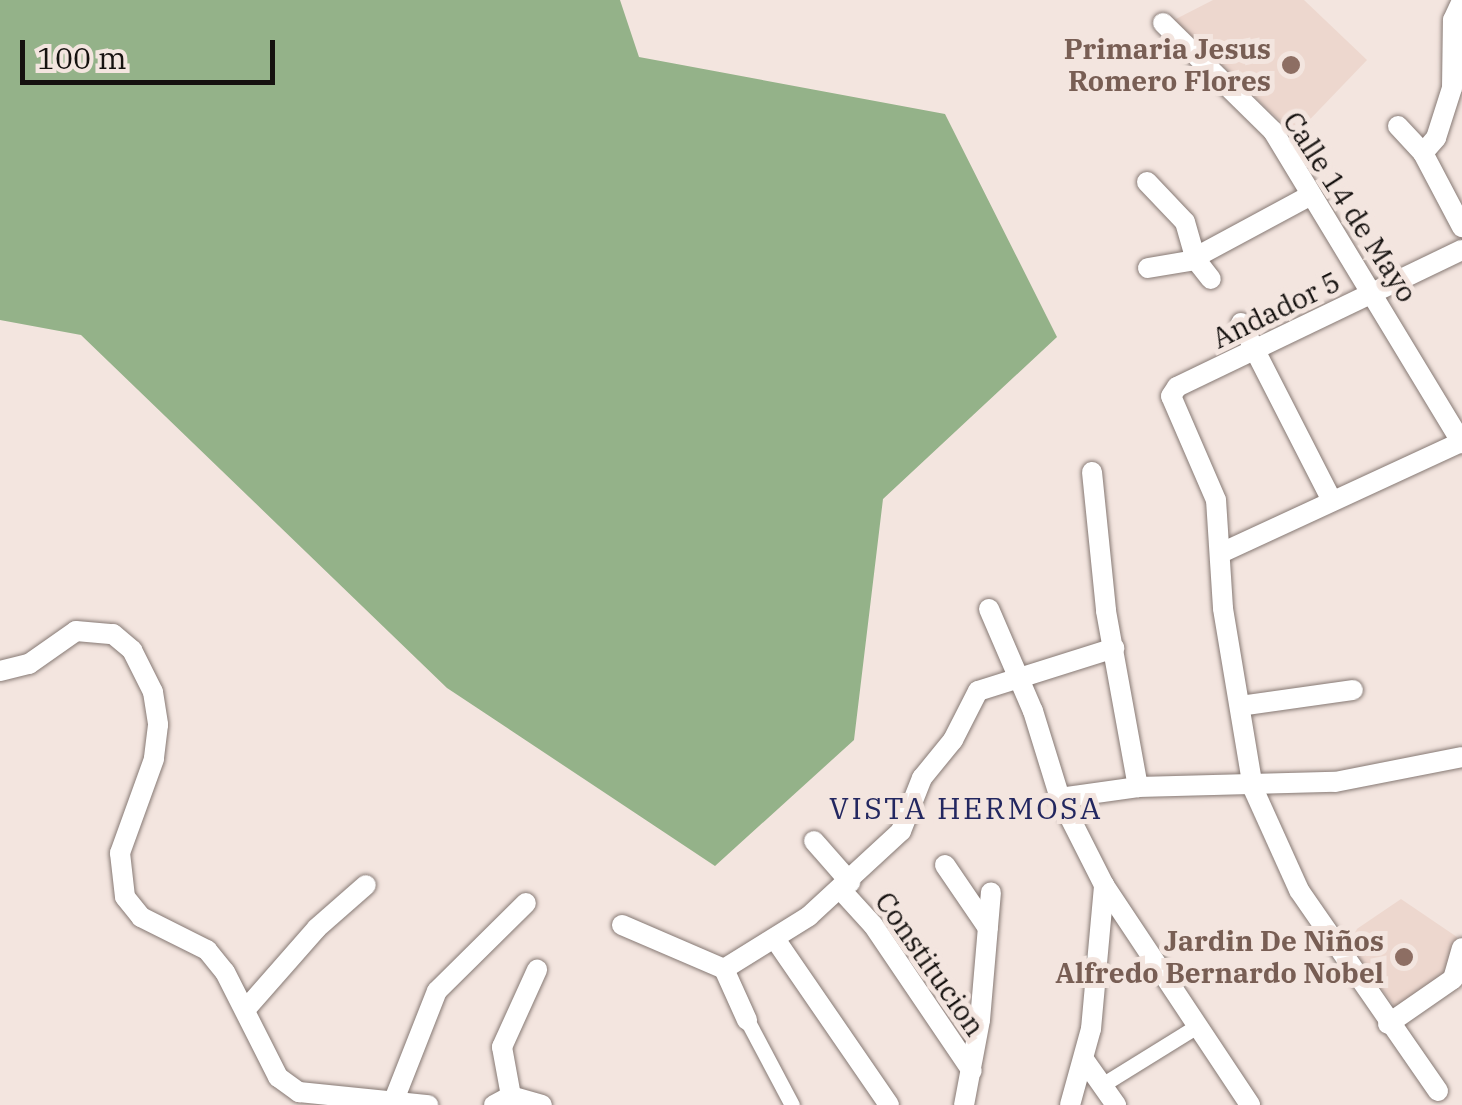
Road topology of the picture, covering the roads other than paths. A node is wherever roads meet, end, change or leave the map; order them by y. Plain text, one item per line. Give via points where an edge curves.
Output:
1 (1462, 2) edge
2 (1163, 23) dead end
3 (1398, 126) dead end
4 (1423, 153) junction
5 (1147, 182) dead end
6 (1311, 195) junction
7 (1462, 227) edge
8 (1462, 250) edge
9 (1196, 258) junction
10 (1148, 268) dead end
11 (1211, 279) dead end
12 (1374, 292) junction
13 (1241, 323) dead end
14 (1256, 353) junction
15 (1461, 439) edge
16 (1092, 472) dead end
17 (1331, 499) junction
18 (1221, 553) junction
19 (990, 609) dead end
20 (1114, 648) junction
21 (0, 672) edge
22 (1017, 674) junction
23 (1354, 690) dead end
24 (1240, 706) junction
25 (1462, 757) edge
26 (1138, 786) junction
27 (1253, 788) junction
28 (1060, 798) junction
29 (814, 842) dead end
30 (945, 865) dead end
31 (366, 885) dead end
32 (846, 886) junction
33 (1104, 886) junction
34 (991, 892) dead end
35 (526, 904) dead end
36 (622, 926) dead end
37 (988, 928) junction
38 (775, 939) junction
39 (1462, 948) edge
40 (724, 969) junction
41 (537, 970) dead end
42 (1458, 977) edge
43 (245, 1010) junction
44 (747, 1020) joint
45 (1388, 1024) junction
46 (1194, 1028) junction
47 (1085, 1061) junction
48 (972, 1071) junction
49 (1102, 1085) junction
50 (1438, 1091) dead end
51 (394, 1100) junction
52 (502, 1101) edge
53 (321, 1102) edge
54 (428, 1105) edge
55 (542, 1105) edge
56 (792, 1105) edge
57 (889, 1105) edge
58 (964, 1105) edge
59 (1070, 1105) edge
60 (1116, 1105) edge
61 (1250, 1105) edge

1 - 4 street via 1453,20 1452,88 1436,138
2 - 6 street, Calle 14 de Mayo via 1273,131
3 - 4 street
4 - 7 street
5 - 9 street via 1185,222
6 - 9 street
6 - 12 street, Calle 14 de Mayo
8 - 12 street, Andador 5
9 - 10 street
9 - 11 street
12 - 14 street, Andador 5
12 - 15 street, Calle 14 de Mayo
13 - 14 street
14 - 17 street
14 - 18 street, Andador 5 via 1176,387 1171,396 1216,500
15 - 17 street
16 - 20 street
17 - 18 street
18 - 24 street
19 - 22 street
20 - 22 street
20 - 26 street
21 - 43 street via 29,664 76,630 113,634 132,650 158,725 154,758 120,854 125,898 141,917 207,950
22 - 28 street
22 - 32 street via 978,691 953,740 922,778 901,831
23 - 24 street
24 - 27 street
25 - 27 street via 1335,782
26 - 27 street
26 - 28 street
27 - 45 street via 1300,890
28 - 33 street
29 - 32 street, Constitucion
30 - 37 street
31 - 43 street via 317,928
32 - 38 street
32 - 48 street, Constitucion
33 - 46 street
33 - 47 street
34 - 37 street
35 - 51 street via 437,991
36 - 40 street
37 - 48 street
38 - 40 street
38 - 57 street
39 - 42 street
40 - 44 street
41 - 52 street via 502,1047
42 - 45 street
43 - 53 street via 278,1077
44 - 56 street
45 - 50 street
46 - 49 street
46 - 61 street
47 - 49 street
47 - 59 street
48 - 58 street
49 - 60 street
51 - 53 street
51 - 54 street
52 - 55 street

